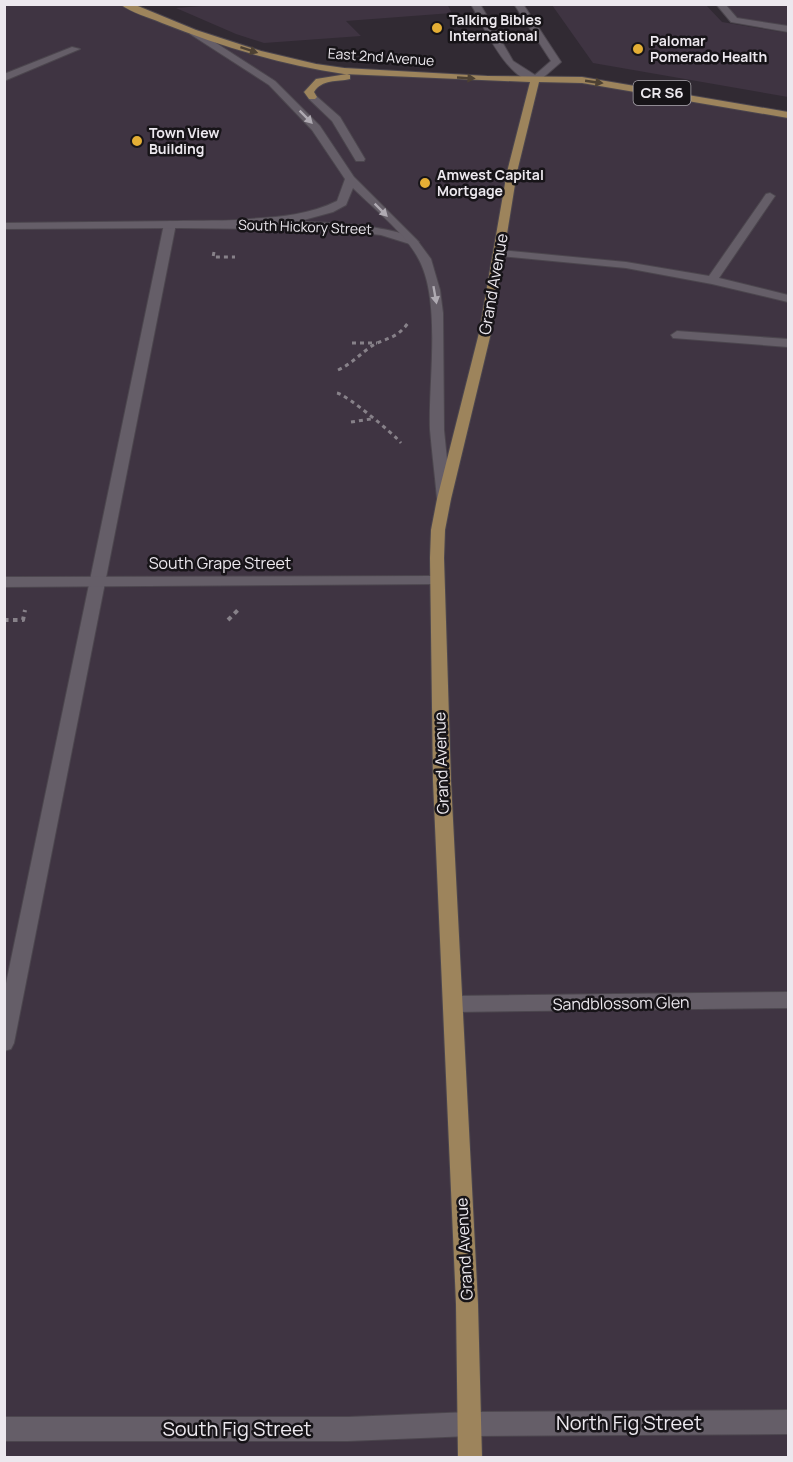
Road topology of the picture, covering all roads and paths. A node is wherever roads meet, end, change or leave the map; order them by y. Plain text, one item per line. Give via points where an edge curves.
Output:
1 (475, 4) edge
2 (518, 4) edge
3 (720, 4) edge
4 (125, 5) edge
5 (789, 29) edge
6 (193, 32) junction
7 (75, 49) dead end
8 (408, 75) junction
9 (4, 78) edge
10 (535, 80) junction
11 (789, 115) edge
12 (360, 159) dead end
13 (350, 179) junction
14 (770, 196) dead end
15 (170, 224) junction
16 (223, 224) junction
17 (4, 226) edge
18 (412, 242) junction
19 (214, 248) dead end
20 (499, 253) junction
21 (235, 257) dead end
22 (712, 280) junction
23 (789, 298) edge
24 (408, 322) dead end
25 (677, 335) dead end
26 (788, 341) edge
27 (352, 343) dead end
28 (377, 343) junction
29 (789, 360) edge
30 (338, 370) dead end
31 (337, 393) dead end
32 (372, 418) junction
33 (351, 422) dead end
34 (401, 443) dead end
35 (444, 499) junction
36 (99, 581) junction
37 (436, 581) junction
38 (4, 582) edge
39 (26, 606) dead end
40 (243, 606) dead end
41 (4, 620) edge
42 (228, 620) dead end
43 (789, 1000) edge
44 (453, 1004) junction
45 (4, 1043) edge
46 (789, 1422) edge
47 (470, 1424) junction
48 (4, 1429) edge
49 (470, 1458) edge

1 - 10 main road via 508,63
2 - 10 main road via 556,62
3 - 5 main road via 734,20
4 - 6 main road, East 2nd Avenue / CR S6
6 -> 8 main road, East 2nd Avenue / CR S6 via 316,67
6 -> 13 main road, East 2nd Avenue via 272,83 316,128
7 - 9 main road
8 -> 10 main road, East 2nd Avenue / CR S6
8 - 12 main road via 324,80 310,88 312,98 336,119
10 -> 11 main road, CR S6 via 600,82
10 - 20 main road, Grand Avenue via 512,172
13 - 16 main road via 342,203 327,212
13 -> 18 main road, East 2nd Avenue
14 - 22 main road
15 - 16 main road, South Hickory Street
15 - 17 main road, South Hickory Street
15 - 36 main road
16 - 18 main road, South Hickory Street via 367,229 391,232
18 -> 35 main road via 425,259 436,302 436,430
19 - 21 path via 213,257
20 - 22 main road via 626,265
20 - 35 main road, Grand Avenue via 485,333
22 - 23 main road
24 - 28 path via 400,334
25 - 26 main road
26 - 29 main road
27 - 28 path
28 - 30 path via 352,364
31 - 32 path via 348,396
32 - 33 path
32 - 34 path via 389,428
35 - 37 main road, Grand Avenue
36 - 37 main road, South Grape Street
36 - 38 main road, South Grape Street
36 - 45 main road
37 - 44 main road, Grand Avenue
39 - 41 path via 23,620
40 - 42 path
43 - 44 main road, Sandblossom Glen
44 - 47 main road, Grand Avenue
46 - 47 main road, North Fig Street
47 - 48 main road, South Fig Street via 348,1429
47 - 49 main road, Grand Avenue

